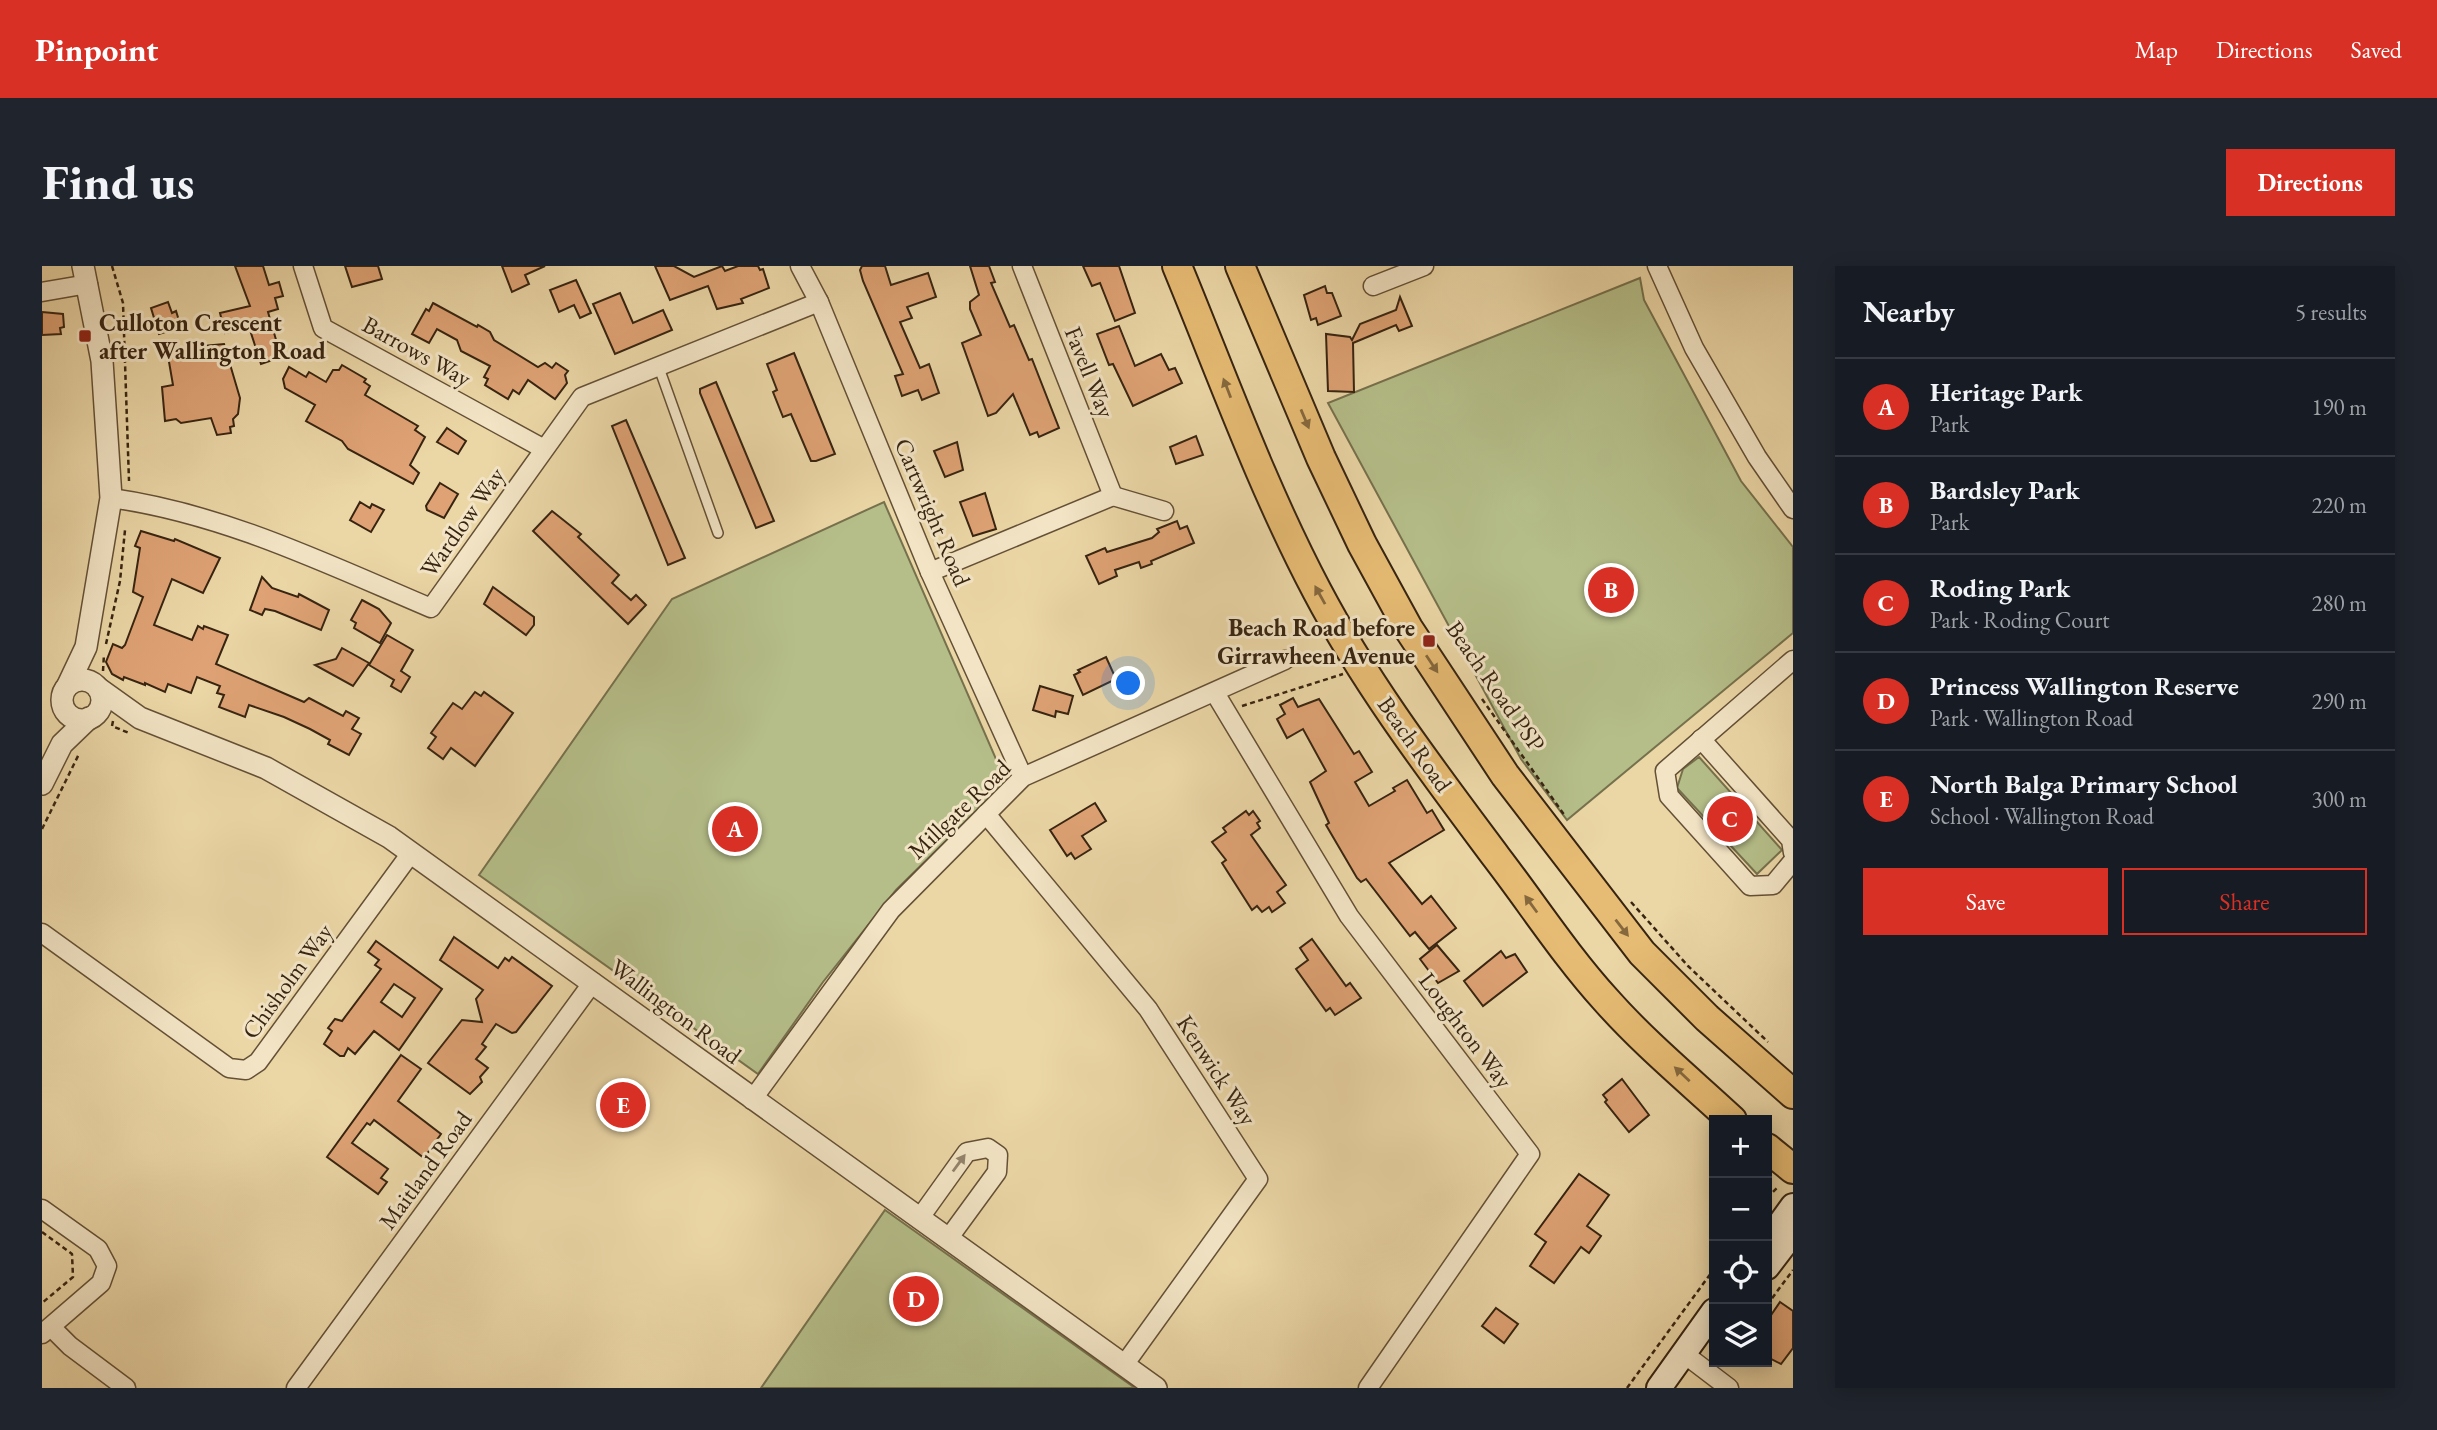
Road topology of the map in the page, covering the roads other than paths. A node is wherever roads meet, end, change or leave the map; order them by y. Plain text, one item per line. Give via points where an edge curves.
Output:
1 (303, 266) edge
2 (800, 266) edge
3 (1022, 266) edge
4 (1177, 266) edge
5 (1240, 266) edge
6 (1424, 266) edge
7 (1657, 266) edge
8 (86, 275) edge
9 (1373, 286) dead end
10 (42, 292) edge
11 (819, 302) junction
12 (658, 365) junction
13 (544, 449) junction
14 (1113, 496) junction
15 (111, 498) junction
16 (1792, 505) edge
17 (1164, 512) dead end
18 (719, 533) dead end
19 (930, 572) junction
20 (86, 647) junction
21 (1285, 660) dead end
22 (1793, 660) edge
23 (68, 685) junction
24 (96, 686) junction
25 (1215, 692) junction
26 (65, 710) junction
27 (140, 718) junction
28 (100, 722) junction
29 (1701, 739) junction
30 (71, 746) junction
31 (1023, 777) junction
32 (42, 784) edge
33 (986, 814) junction
34 (411, 853) junction
35 (1793, 853) edge
36 (1793, 861) edge
37 (42, 933) edge
38 (593, 982) junction
39 (1793, 1094) edge
40 (752, 1100) junction
41 (1727, 1115) edge
42 (1772, 1156) edge
43 (1790, 1187) edge
44 (42, 1209) edge
45 (919, 1219) junction
46 (1793, 1233) edge
47 (948, 1239) junction
48 (1767, 1241) edge
49 (1772, 1260) edge
50 (1709, 1320) edge
51 (46, 1330) edge
52 (1709, 1340) edge
53 (1689, 1358) junction
54 (1124, 1365) junction
55 (126, 1388) edge
56 (296, 1388) edge
57 (1156, 1388) edge
58 (1368, 1388) edge
59 (1659, 1388) edge
60 (1677, 1388) edge
61 (1729, 1388) edge

1 - 13 street, Barrows Way via 323,328
2 - 11 street, Cartwright Road
3 - 14 street, Favell Way
41 -> 4 main road, Beach Road via 1606,1001 1565,951 1362,668 1317,591 1245,435
5 -> 39 main road via 1362,544 1438,673 1553,841 1642,953
6 - 9 street
7 - 16 street via 1695,348 1757,457
8 - 10 street
8 - 15 street via 102,361
11 - 12 street, Wardlow Way
11 - 19 street, Cartwright Road
12 - 13 street, Wardlow Way via 582,397
12 - 18 lane
13 - 15 street, Wardlow Way via 431,608 247,530 154,504
14 - 17 street
14 - 19 street
15 - 20 street
19 - 31 street, Cartwright Road
20 - 23 street
20 - 24 street
21 - 25 street, Millgate Road
22 - 29 street
23 - 24 street via 80,680
23 - 26 street via 62,697
24 - 27 street, Wallington Road
24 - 28 street via 102,702
25 - 31 street, Millgate Road
25 - 58 street, Loughton Way via 1349,916 1530,1154
26 - 28 street via 76,719
26 - 30 street
27 - 28 street, Wallington Road
27 - 34 street, Wallington Road via 266,768 340,807
28 - 30 street
29 - 35 street via 1791,840
29 - 36 street via 1665,771 1669,796 1750,886 1773,885
30 - 32 street
31 - 33 street, Millgate Road
33 - 40 street, Millgate Road via 891,910
33 - 54 street, Kenwick Way via 1148,1009 1258,1179
34 - 37 street, Chisholm Way via 258,1062 246,1070 229,1068
34 - 38 street, Wallington Road
38 - 40 street, Wallington Road
38 - 56 street, Maitland Road
40 - 45 street, Wallington Road
42 - 43 main road
43 - 48 main road
44 - 51 street via 98,1249 107,1266 101,1283
45 - 47 street, Wallington Road
45 -> 47 street via 967,1152 988,1148 998,1155 997,1172
46 - 49 main road
47 - 54 street, Wallington Road
50 - 53 main road
51 - 55 street
52 - 53 main road
53 - 59 main road
53 - 60 main road
53 - 61 street
54 - 57 street, Wallington Road

